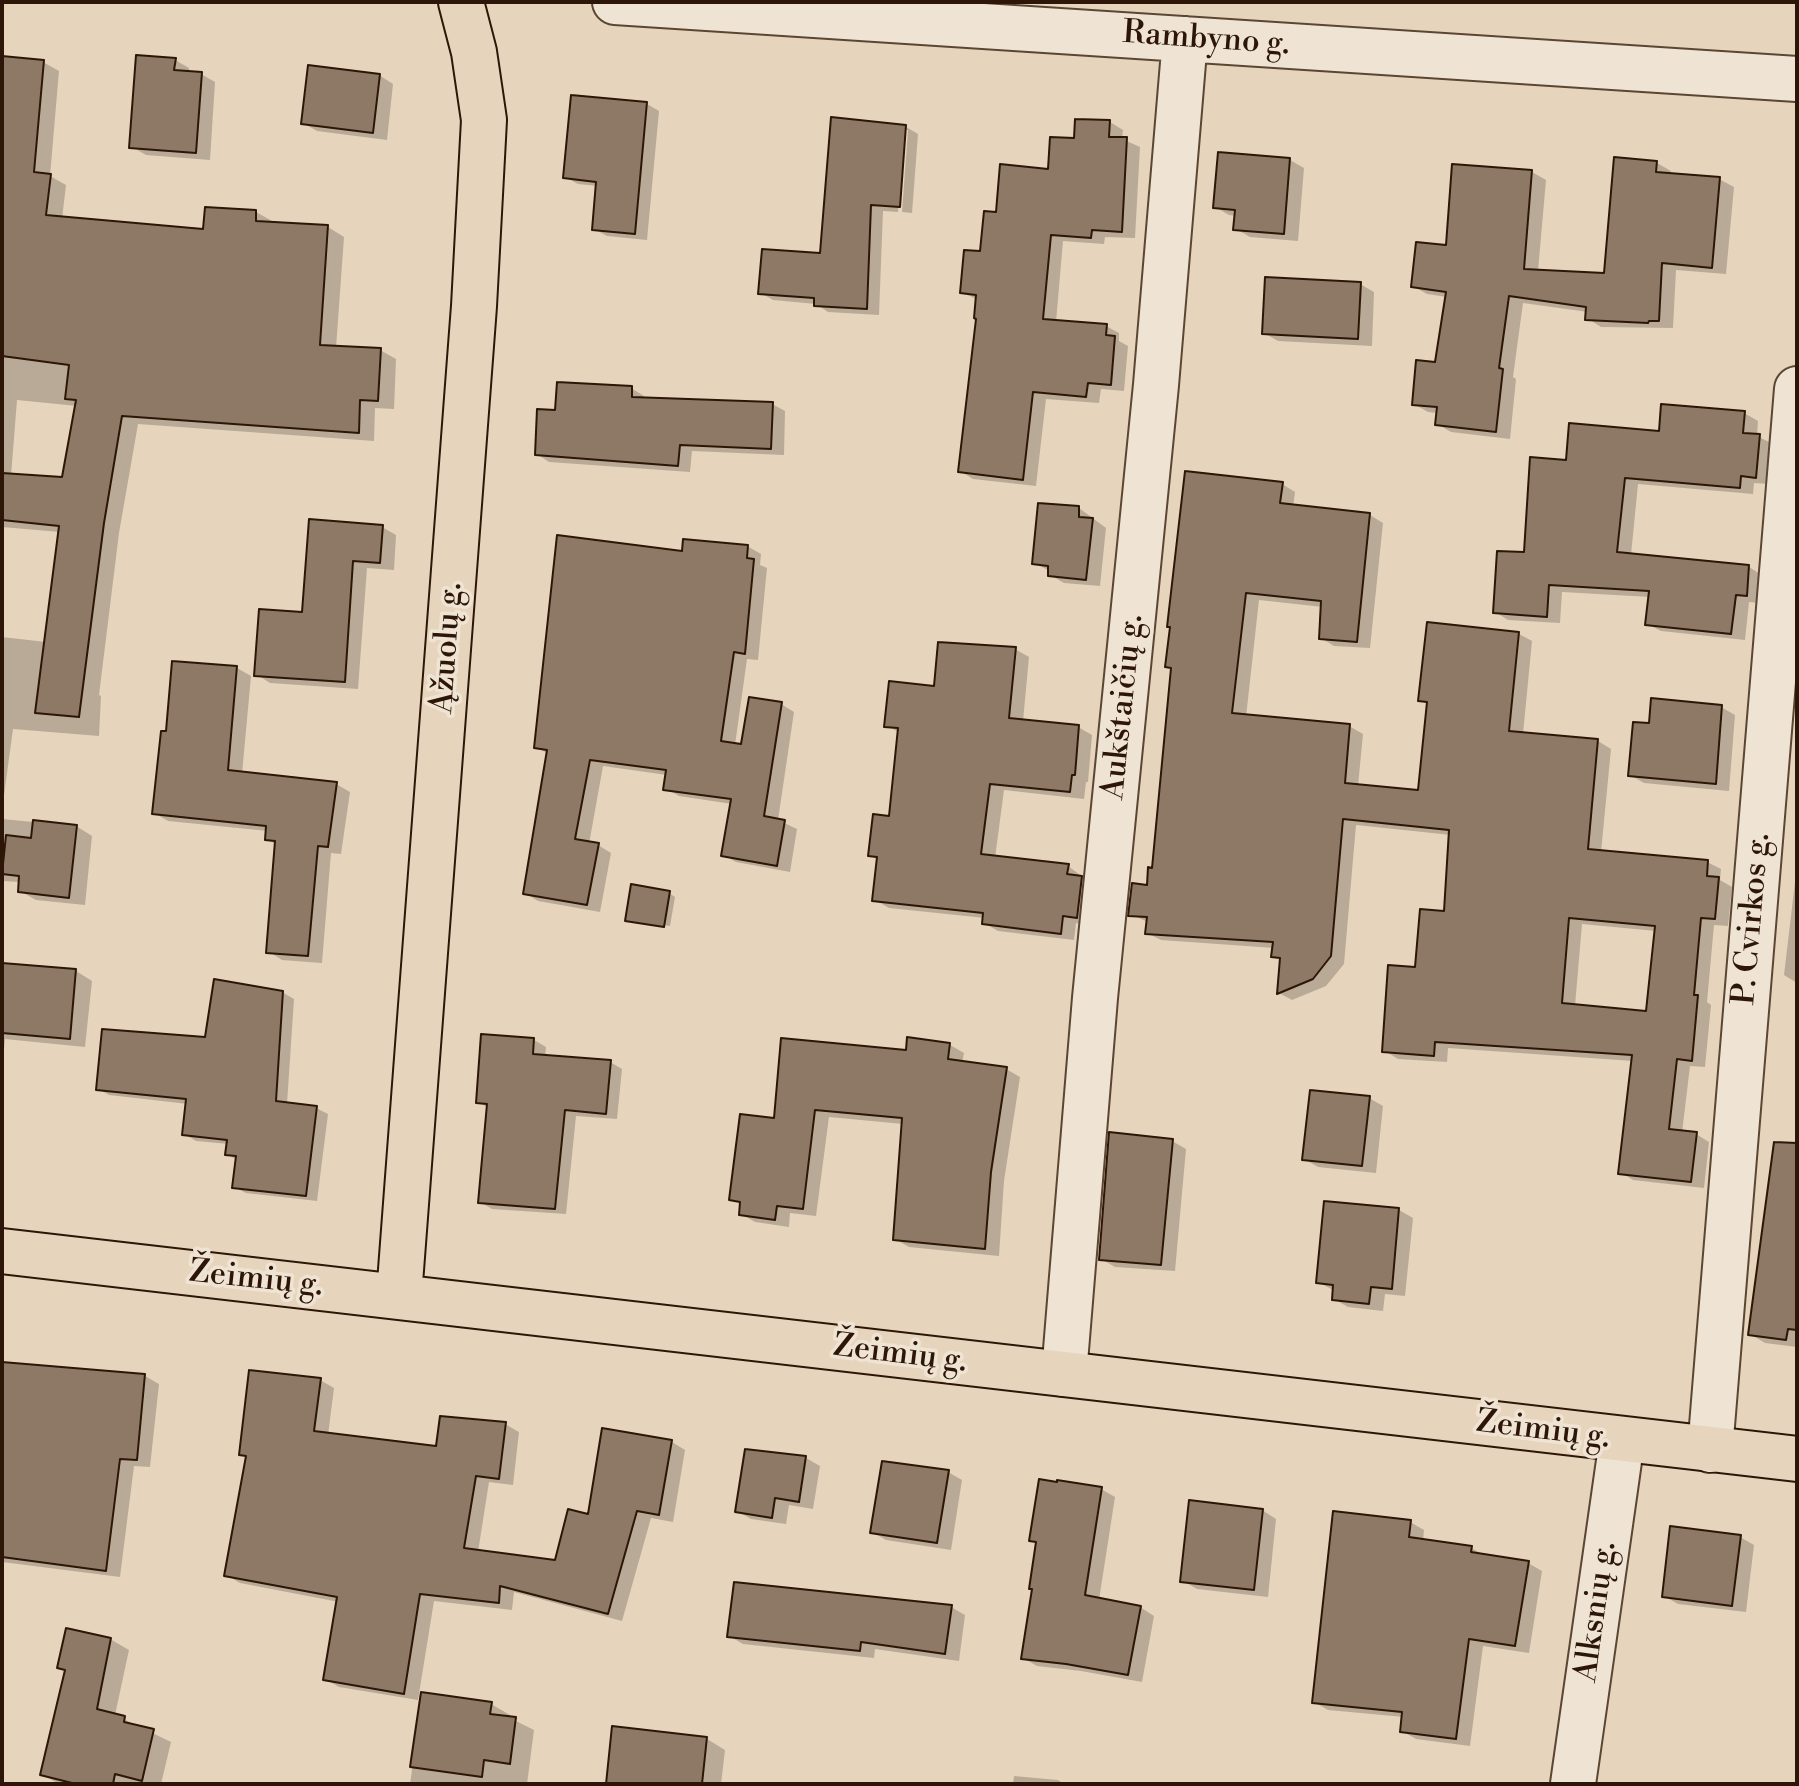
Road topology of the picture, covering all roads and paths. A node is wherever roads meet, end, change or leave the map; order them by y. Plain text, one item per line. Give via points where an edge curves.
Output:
1 (461, 2) edge
2 (615, 2) edge
3 (1185, 39) junction
4 (1797, 79) edge
5 (1797, 389) edge
6 (2, 1251) edge
7 (399, 1296) junction
8 (1064, 1374) junction
9 (1622, 1440) junction
10 (1710, 1450) junction
11 (1797, 1459) edge
12 (1573, 1784) edge

1 - 7 main road, Ąžuolų g. via 484,120
2 - 3 street, Rambyno g.
3 - 4 street, Rambyno g.
3 - 8 street, Aukštaičių g.
5 - 10 street, P. Cvirkos g.
6 - 7 main road, Žeimių g.
7 - 8 main road, Žeimių g.
8 - 9 main road, Žeimių g.
9 - 10 main road, Žeimių g.
9 - 12 street, Alksnių g.
10 - 11 main road, Žeimių g.

